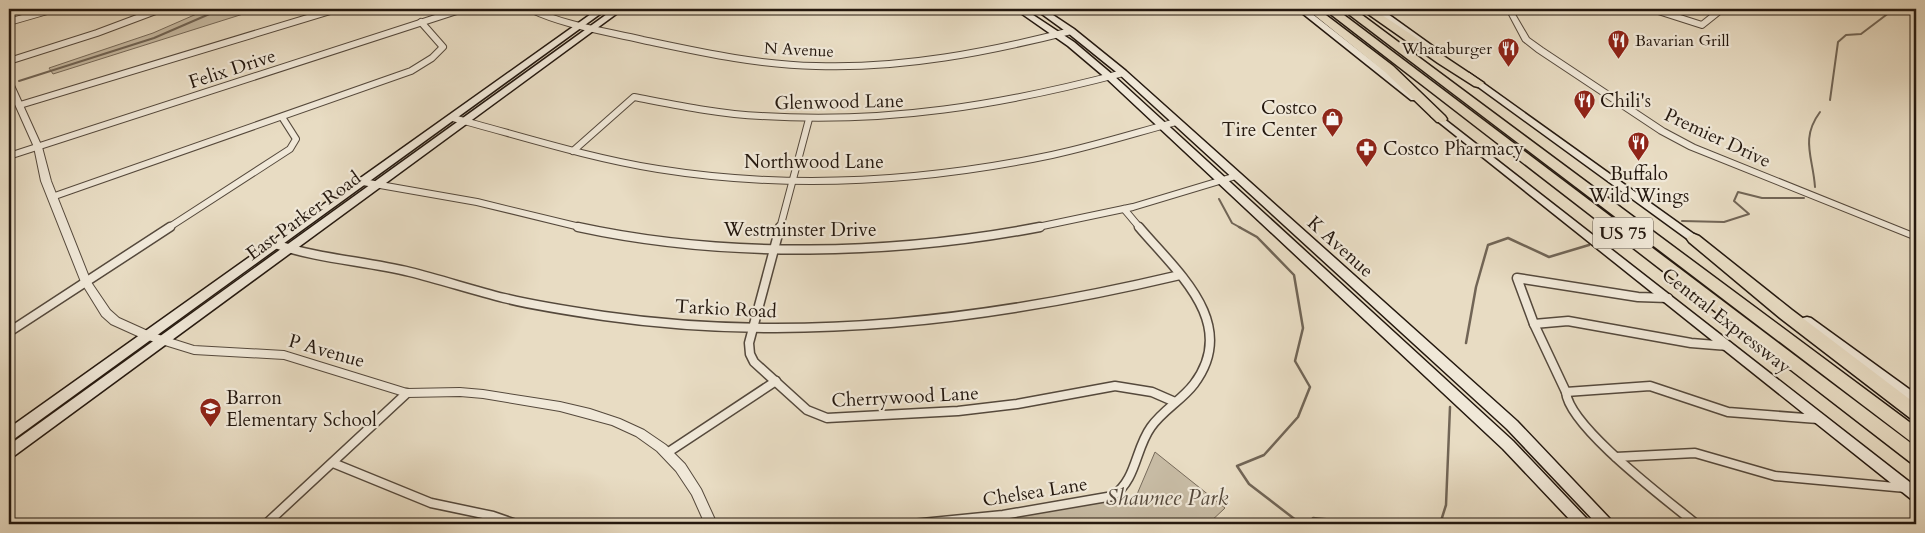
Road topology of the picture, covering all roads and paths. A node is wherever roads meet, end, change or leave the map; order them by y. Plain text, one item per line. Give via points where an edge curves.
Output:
1 (54, 9) edge
2 (161, 9) edge
3 (337, 9) edge
4 (463, 9) edge
5 (530, 9) edge
6 (603, 9) edge
7 (619, 9) edge
8 (1019, 9) edge
9 (1039, 9) edge
10 (1302, 9) edge
11 (1312, 9) edge
12 (1329, 9) edge
13 (1348, 9) edge
14 (1366, 9) edge
15 (1376, 9) edge
16 (1509, 9) edge
17 (1652, 9) edge
18 (1722, 9) edge
19 (9, 22) edge
20 (421, 22) junction
21 (579, 26) junction
22 (592, 28) junction
23 (1071, 31) junction
24 (1057, 34) junction
25 (9, 60) edge
26 (1123, 73) junction
27 (513, 74) junction
28 (525, 77) junction
29 (1110, 77) junction
30 (9, 83) edge
31 (1478, 83) junction
32 (20, 105) junction
33 (282, 117) junction
34 (453, 118) junction
35 (809, 119) junction
36 (1441, 119) junction
37 (464, 121) junction
38 (1176, 122) junction
39 (1163, 125) junction
40 (38, 147) junction
41 (573, 151) junction
42 (9, 156) edge
43 (1236, 176) junction
44 (792, 180) junction
45 (1222, 180) junction
46 (363, 182) junction
47 (376, 186) junction
48 (52, 196) junction
49 (1124, 209) junction
50 (1916, 237) edge
51 (1694, 239) junction
52 (275, 244) junction
53 (774, 248) junction
54 (288, 249) junction
55 (1180, 275) junction
56 (86, 282) junction
57 (1668, 298) junction
58 (1534, 324) junction
59 (753, 327) junction
60 (9, 332) edge
61 (146, 335) junction
62 (162, 341) junction
63 (1422, 343) junction
64 (1728, 346) junction
65 (1404, 350) junction
66 (776, 381) junction
67 (1566, 392) junction
68 (407, 393) junction
69 (1916, 401) edge
70 (1175, 402) junction
71 (1916, 413) edge
72 (1820, 419) junction
73 (9, 435) edge
74 (1916, 436) edge
75 (9, 452) edge
76 (667, 453) junction
77 (1616, 457) junction
78 (1916, 457) edge
79 (332, 463) junction
80 (1912, 492) edge
81 (266, 524) edge
82 (516, 524) edge
83 (712, 524) edge
84 (912, 524) edge
85 (1583, 524) edge
86 (1606, 524) edge
87 (1696, 524) edge

1 - 19 street
2 - 25 street
3 - 32 street
4 - 20 street, Felix Drive
5 - 21 street, N Avenue
6 - 21 main road, East Parker Road
7 - 22 main road, East Parker Road
8 - 24 main road, K Avenue
9 - 23 main road, K Avenue
10 - 36 main road, Central Expressway
11 - 36 highway via 1389,69
12 - 78 highway, Central Expressway / US 75
13 - 74 highway, Central Expressway / US 75
14 - 31 highway
15 - 31 main road
16 - 50 street, Premier Drive via 1526,39 1662,131 1692,147
17 - 18 street via 1702,25
20 - 33 street via 443,47 432,58 398,76
20 - 40 street, Felix Drive
21 - 22 street, N Avenue
21 - 27 main road, East Parker Road
22 - 24 street, N Avenue via 701,53 811,65 877,64 941,58
22 - 28 main road, East Parker Road
23 - 24 street, N Avenue
23 - 26 main road, K Avenue
24 - 29 main road, K Avenue
26 - 29 street, Glenwood Lane
26 - 38 main road, K Avenue
27 - 28 main road
27 - 34 main road, East Parker Road
28 - 37 main road, East Parker Road
29 - 35 street, Glenwood Lane via 1029,97 939,113 852,120
29 - 39 main road, K Avenue
30 - 32 street, P Avenue
31 - 51 main road
32 - 40 street, P Avenue
33 - 48 street
33 - 56 street via 296,140 290,149
34 - 37 street, Northwood Lane
34 - 46 main road, East Parker Road
35 - 41 street, Glenwood Lane via 702,111 634,97
35 - 44 street, Cherrywood Lane
36 - 57 main road, Central Expressway
37 - 41 street, Northwood Lane
37 - 47 main road, East Parker Road
38 - 39 street, Northwood Lane
38 - 43 main road, K Avenue
39 - 44 street, Northwood Lane via 1054,155 998,165 898,177
39 - 45 main road, K Avenue
40 - 42 street, Felix Drive
40 - 48 street, P Avenue
41 - 44 street, Northwood Lane via 660,169
43 - 45 street, Westminster Drive
43 - 63 main road, K Avenue
44 - 53 street, Cherrywood Lane
45 - 49 street, Westminster Drive
45 - 65 main road, K Avenue
46 - 47 street, Westminster Drive
46 - 52 main road, East Parker Road
47 - 53 street, Westminster Drive via 470,201 602,232
47 - 54 main road, East Parker Road
48 - 56 street, P Avenue
49 - 53 street, Westminster Drive via 1041,227 934,242 849,248
49 - 55 street, Chelsea Lane
51 - 69 main road
51 - 71 highway
52 - 54 street, Tarkio Road
52 - 61 main road, East Parker Road
53 - 59 street, Cherrywood Lane
54 - 59 street, Tarkio Road via 322,258 398,269 523,302 637,319
54 - 62 main road, East Parker Road
55 - 59 street, Tarkio Road via 1068,301 964,318 886,325
55 - 70 street, Chelsea Lane via 1204,308 1210,346 1202,374
56 - 60 street
56 - 61 street, P Avenue via 110,316 121,325
57 - 58 street via 1638,297 1517,278
57 - 64 main road, Central Expressway
58 - 64 street via 1568,321 1691,343
58 - 67 street
59 - 66 street, Cherrywood Lane via 750,354 754,362
61 - 62 street, P Avenue
61 - 73 main road, East Parker Road
62 - 68 street, P Avenue via 194,350 284,355
62 - 75 main road, East Parker Road
63 - 65 main road
63 - 86 main road, K Avenue via 1512,425
64 - 72 main road, Central Expressway
65 - 85 main road, K Avenue via 1508,444
66 - 70 street, Cherrywood Lane via 807,410 827,418 958,411 1115,386 1152,392
66 - 76 street
67 - 72 street via 1650,386 1728,412
67 - 77 street via 1567,402 1575,413
68 - 76 street, P Avenue via 465,392 567,407 600,415 626,426
68 - 79 street
70 - 84 street, Chelsea Lane via 1149,430 1138,451 1130,480 1113,496 1003,515
72 - 80 main road, Central Expressway
76 - 83 street, P Avenue via 685,473
77 - 80 street via 1695,453 1775,476
77 - 87 street
79 - 81 street
79 - 82 street via 431,503

